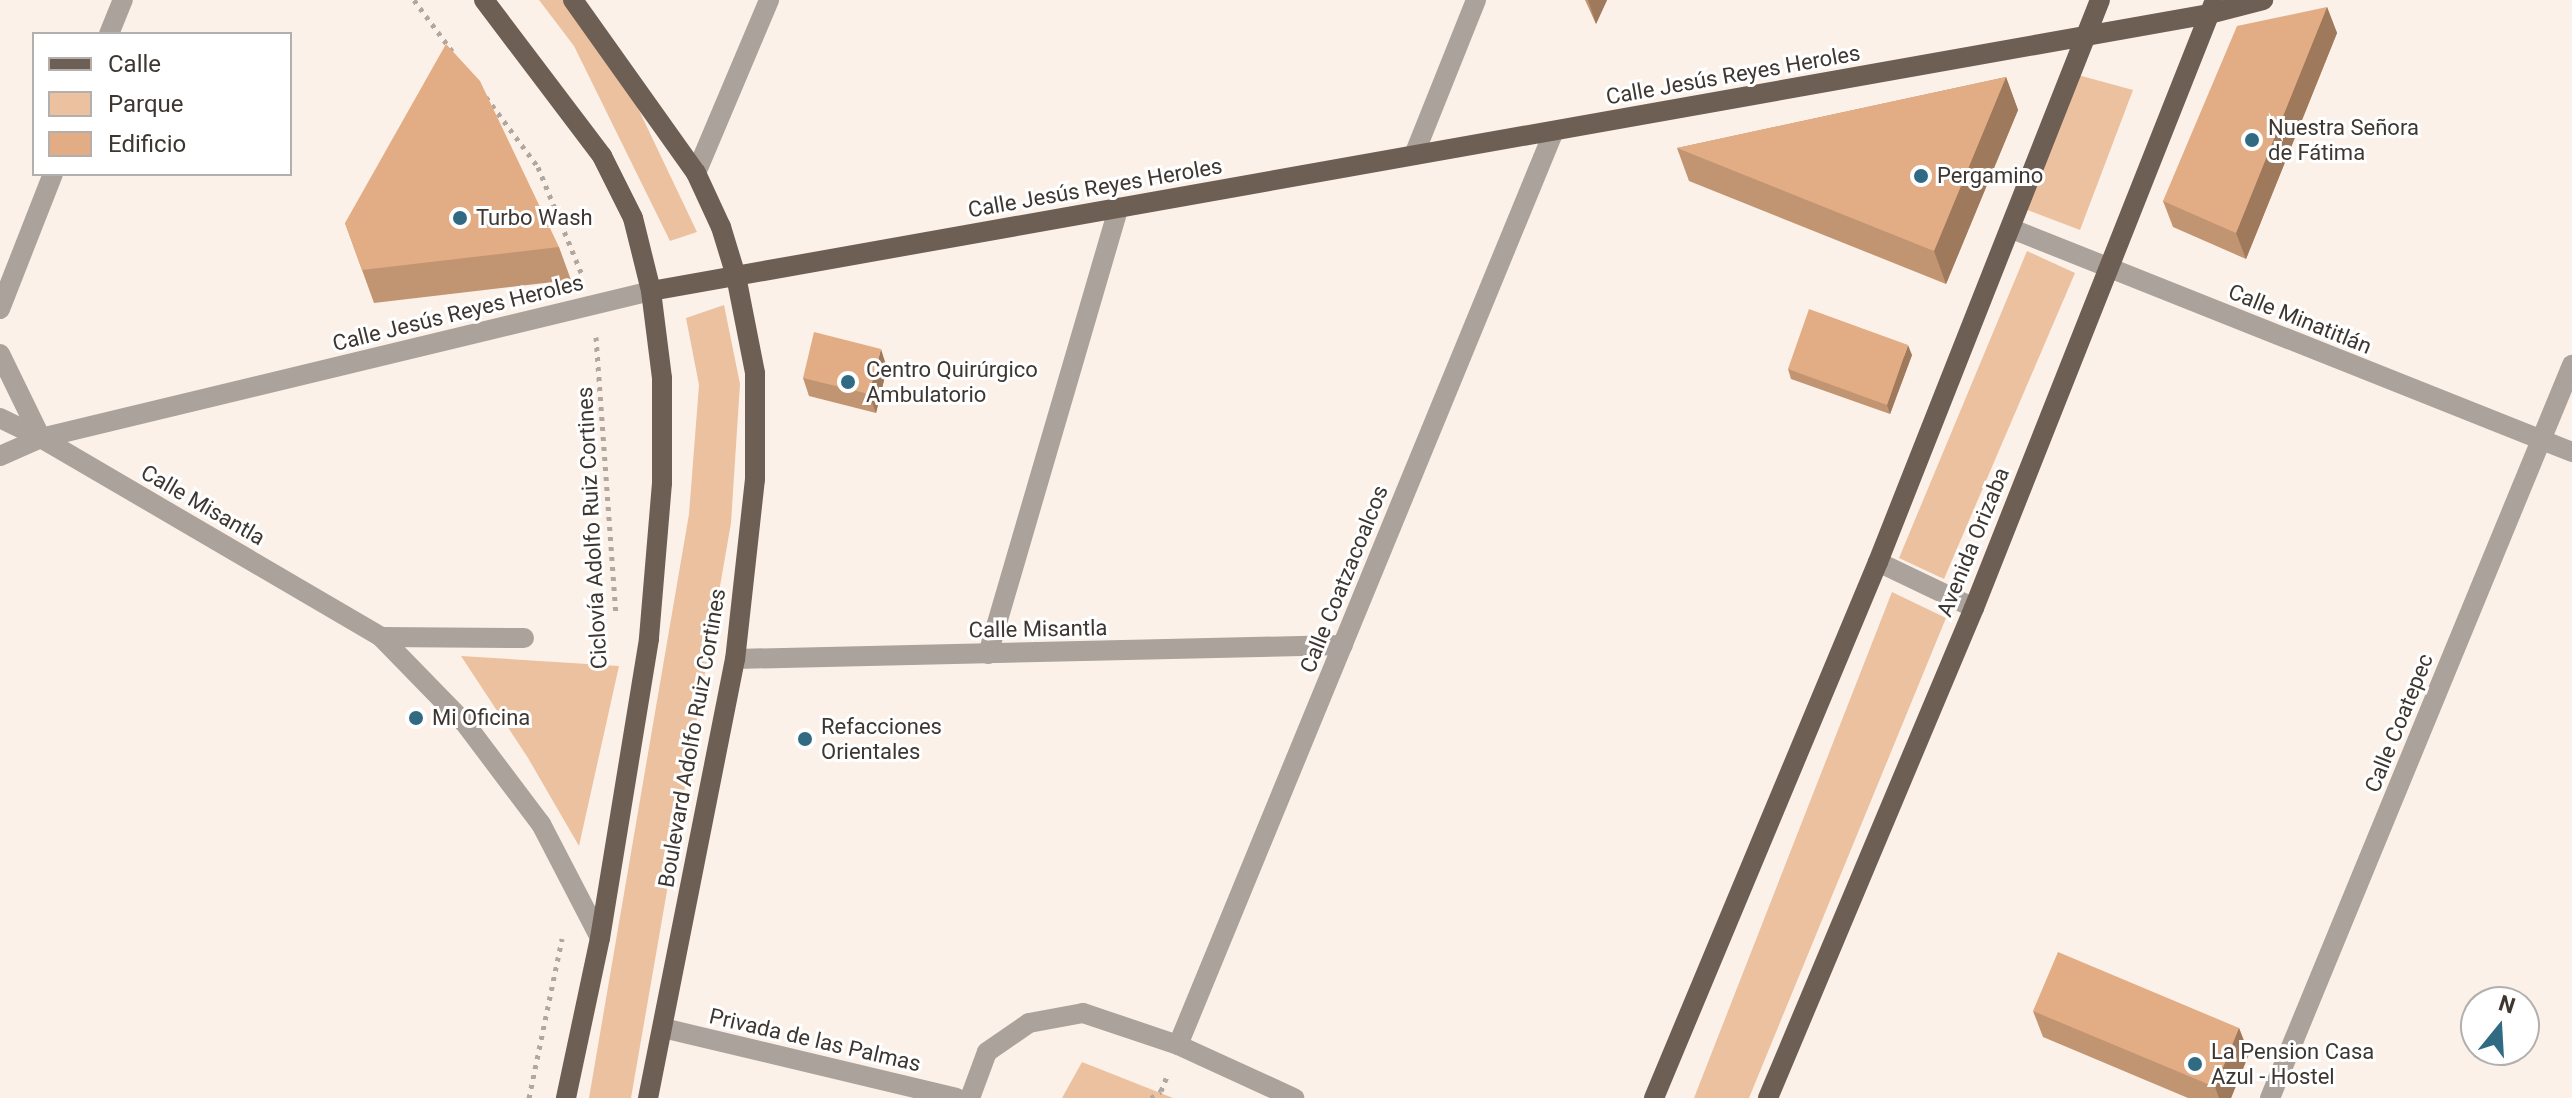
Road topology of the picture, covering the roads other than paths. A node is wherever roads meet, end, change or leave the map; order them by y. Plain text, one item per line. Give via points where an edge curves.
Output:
1 (123, 0) edge
2 (484, 0) edge
3 (573, 0) edge
4 (769, 0) edge
5 (1476, 0) edge
6 (2100, 0) edge
7 (2263, 0) edge
8 (2212, 7) edge
9 (110, 32) edge
10 (2085, 36) junction
11 (1554, 131) junction
12 (1414, 155) junction
13 (696, 173) junction
14 (52, 176) edge
15 (1118, 208) junction
16 (2012, 229) junction
17 (2106, 269) junction
18 (736, 276) junction
19 (651, 291) junction
20 (0, 309) edge
21 (0, 354) edge
22 (2572, 365) edge
23 (0, 418) edge
24 (41, 438) junction
25 (2541, 440) junction
26 (2572, 452) edge
27 (0, 456) edge
28 (1878, 562) junction
29 (1974, 608) junction
30 (381, 637) junction
31 (524, 638) dead end
32 (1343, 645) junction
33 (988, 654) junction
34 (735, 659) junction
35 (600, 938) junction
36 (663, 1028) junction
37 (1178, 1045) junction
38 (566, 1098) edge
39 (648, 1098) edge
40 (956, 1098) edge
41 (970, 1098) edge
42 (1294, 1098) edge
43 (1654, 1098) edge
44 (1768, 1098) edge
45 (2270, 1098) edge

1 - 9 street
2 - 19 main road via 602,156 633,218
3 - 13 main road, Boulevard Adolfo Ruiz Cortines
4 - 13 street
5 - 12 street
6 - 10 main road
7 - 8 main road, Calle Jesús Reyes Heroles
8 - 10 main road, Calle Jesús Reyes Heroles
8 - 17 main road, Avenida Orizaba
10 - 11 main road, Calle Jesús Reyes Heroles
10 - 16 main road
11 - 12 main road, Calle Jesús Reyes Heroles
11 - 32 street, Calle Coatzacoalcos
12 - 15 main road, Calle Jesús Reyes Heroles
13 - 18 main road, Boulevard Adolfo Ruiz Cortines
14 - 20 street
15 - 18 main road, Calle Jesús Reyes Heroles
15 - 33 street
16 - 17 street, Calle Minatitlán
16 - 28 main road
17 - 25 street, Calle Minatitlán
17 - 29 main road, Avenida Orizaba
18 - 19 main road, Calle Jesús Reyes Heroles
18 - 34 main road, Boulevard Adolfo Ruiz Cortines via 755,373 755,479
19 - 24 street, Calle Jesús Reyes Heroles
19 - 35 main road via 662,378 662,483 649,639
21 - 24 street
22 - 25 street, Calle Coatepec
23 - 24 street, Calle Misantla
24 - 27 street, Calle Jesús Reyes Heroles
24 - 30 street, Calle Misantla
25 - 26 street, Calle Minatitlán
25 - 45 street, Calle Coatepec
28 - 29 street
28 - 43 main road
29 - 44 main road, Avenida Orizaba
30 - 31 street, Calle Misantla
30 - 35 street, Calle Misantla via 464,722 541,824
32 - 33 street, Calle Misantla
32 - 37 street, Calle Coatzacoalcos
33 - 34 street, Calle Misantla
34 - 36 main road, Boulevard Adolfo Ruiz Cortines
35 - 38 main road
36 - 39 main road, Boulevard Adolfo Ruiz Cortines
36 - 40 street, Privada de las Palmas
37 - 41 street via 1083,1013 1029,1023 987,1052
37 - 42 street

